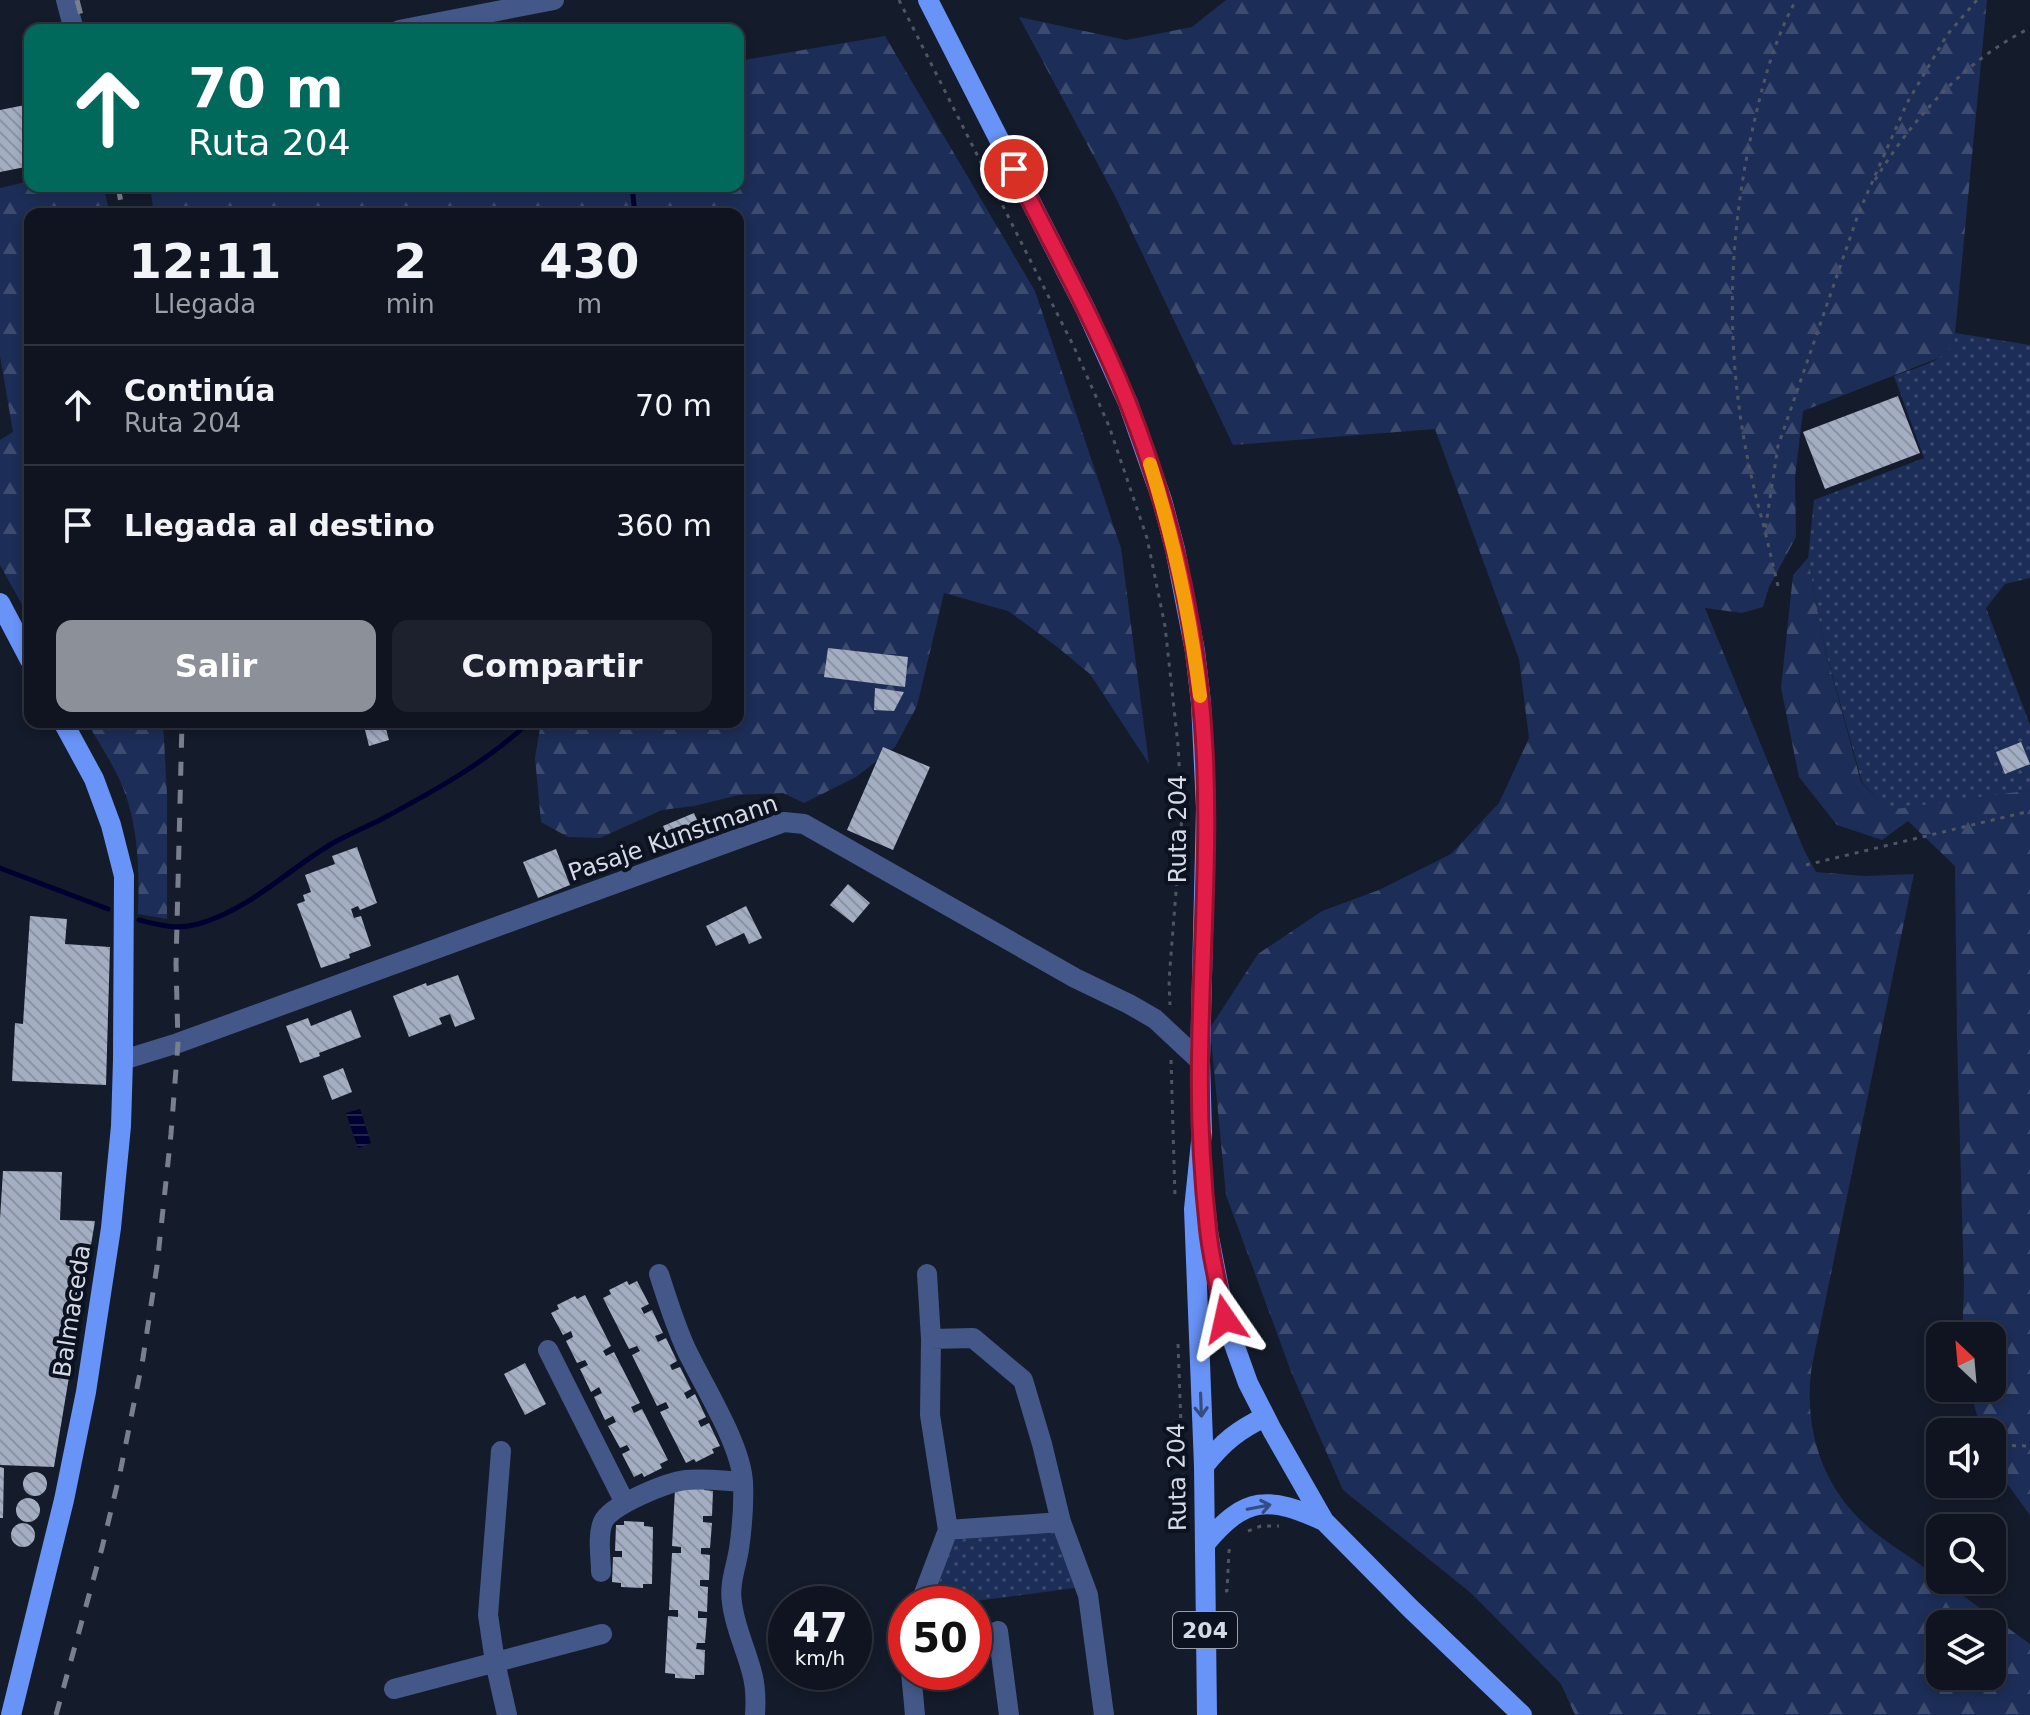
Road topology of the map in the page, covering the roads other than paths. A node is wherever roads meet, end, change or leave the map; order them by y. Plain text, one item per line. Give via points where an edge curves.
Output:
1 (66, 0) edge
2 (554, 0) edge
3 (928, 0) edge
4 (72, 24) edge
5 (430, 24) edge
6 (0, 603) edge
7 (24, 649) edge
8 (66, 728) edge
9 (123, 1060) junction
10 (1200, 1061) junction
11 (1202, 1132) junction
12 (659, 1274) dead end
13 (927, 1274) dead end
14 (931, 1339) junction
15 (548, 1350) dead end
16 (1265, 1417) junction
17 (501, 1451) dead end
18 (1204, 1466) junction
19 (743, 1482) junction
20 (625, 1503) junction
21 (1324, 1521) junction
22 (1061, 1522) junction
23 (948, 1530) junction
24 (1205, 1544) junction
25 (601, 1572) dead end
26 (927, 1586) edge
27 (998, 1631) dead end
28 (602, 1634) dead end
29 (495, 1662) junction
30 (394, 1689) dead end
31 (913, 1690) edge
32 (11, 1715) edge
33 (507, 1715) edge
34 (755, 1715) edge
35 (915, 1715) edge
36 (1009, 1715) edge
37 (1104, 1715) edge
38 (1207, 1715) edge
39 (1522, 1715) edge

1 - 4 street
2 - 5 street
3 - 10 main road, Ruta 204 / 204 via 1108,356 1146,451 1175,549 1195,651 1205,756
6 - 7 main road
8 - 9 main road, Balmaceda via 94,779 124,876
9 - 10 street, Pasaje Kunstmann via 784,822 804,824 1129,1004 1155,1019
9 - 32 main road, Balmaceda via 118,1162 96,1338 64,1500
10 - 11 main road, Ruta 204 / 204
11 - 16 main road via 1208,1232 1225,1319
11 -> 18 main road, Ruta 204 / 204 via 1194,1209
12 - 19 street via 685,1347 732,1442
13 - 14 street
14 - 22 street via 973,1338 1023,1380
14 - 23 street via 930,1415
15 - 20 street
16 - 18 main road via 1230,1437
16 - 21 main road
17 - 29 street via 488,1615
18 - 24 main road, Ruta 204 / 204
19 - 20 street via 682,1481
19 - 34 street via 731,1599 752,1670
20 - 25 street via 605,1517 601,1527
24 -> 21 main road via 1223,1522 1258,1505 1287,1506
21 - 39 main road
22 - 23 street
22 - 37 street via 1088,1595
23 - 26 street
24 - 38 main road, Ruta 204 / 204
27 - 36 street
28 - 29 street
29 - 30 street
29 - 33 street
31 - 35 street

